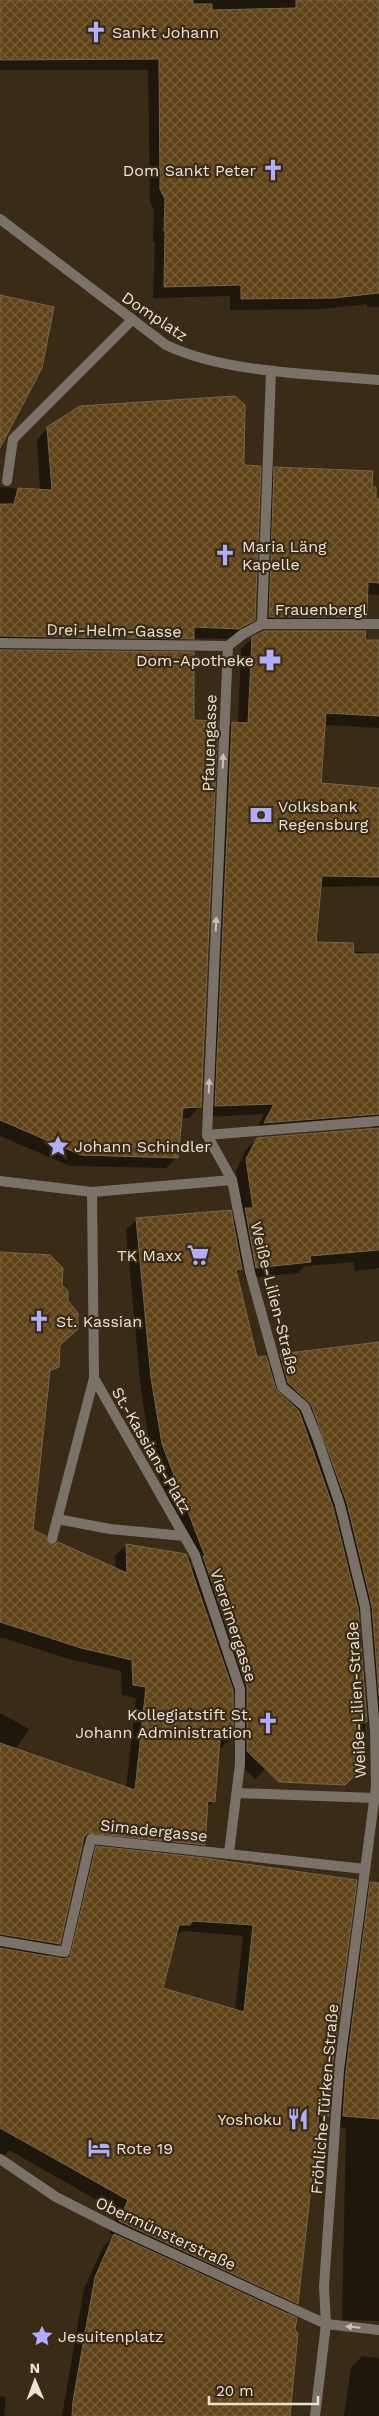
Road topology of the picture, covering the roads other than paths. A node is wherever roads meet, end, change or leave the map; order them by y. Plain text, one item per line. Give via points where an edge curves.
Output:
1 (0, 219) edge
2 (132, 320) junction
3 (271, 371) junction
4 (379, 380) edge
5 (7, 481) dead end
6 (262, 624) junction
7 (379, 624) edge
8 (0, 643) edge
9 (228, 646) junction
10 (379, 1121) edge
11 (207, 1135) junction
12 (232, 1180) junction
13 (0, 1181) edge
14 (92, 1192) junction
15 (94, 1378) junction
16 (57, 1519) junction
17 (184, 1536) junction
18 (52, 1539) dead end
19 (196, 1555) joint
20 (378, 1786) edge
21 (237, 1793) junction
22 (374, 1798) junction
23 (229, 1853) junction
24 (365, 1869) junction
25 (0, 1941) edge
26 (0, 2158) edge
27 (326, 2324) junction
28 (379, 2330) edge
29 (315, 2416) edge

1 - 2 street, Domplatz
2 - 3 street, Domplatz via 166,345 188,356
2 - 5 street via 13,439
3 - 4 street, Domplatz
3 - 6 street
6 - 7 street, Frauenbergl
6 - 9 street
8 - 9 street, Drei-Helm-Gasse
11 -> 9 street, Pfauengasse
10 - 11 street
11 - 12 street, Weiße-Lilien-Straße
12 - 14 street
12 - 20 street, Weiße-Lilien-Straße via 250,1272 282,1386 305,1407 340,1504 365,1608
13 - 14 street
14 - 15 street, St.-Kassians-Platz
15 - 16 street, St.-Kassians-Platz
15 - 17 street, St.-Kassians-Platz
16 - 17 street, St.-Kassians-Platz via 110,1529
16 - 18 street, St.-Kassians-Platz
17 - 19 street, St.-Kassians-Platz
19 - 21 street, Viereimergasse via 240,1689
20 - 22 street, Fröhliche-Türken-Straße
21 - 22 street
21 - 23 street, Viereimergasse
22 - 24 street, Fröhliche-Türken-Straße
23 - 24 street, Simadergasse
23 - 25 street, Simadergasse via 91,1839 65,1952
24 - 27 street, Fröhliche-Türken-Straße via 339,2070 324,2286
26 - 27 street, Obermünsterstraße via 56,2197 108,2224
28 -> 27 street, Obermünsterstraße
27 - 29 street, Fröhliche-Türken-Straße

